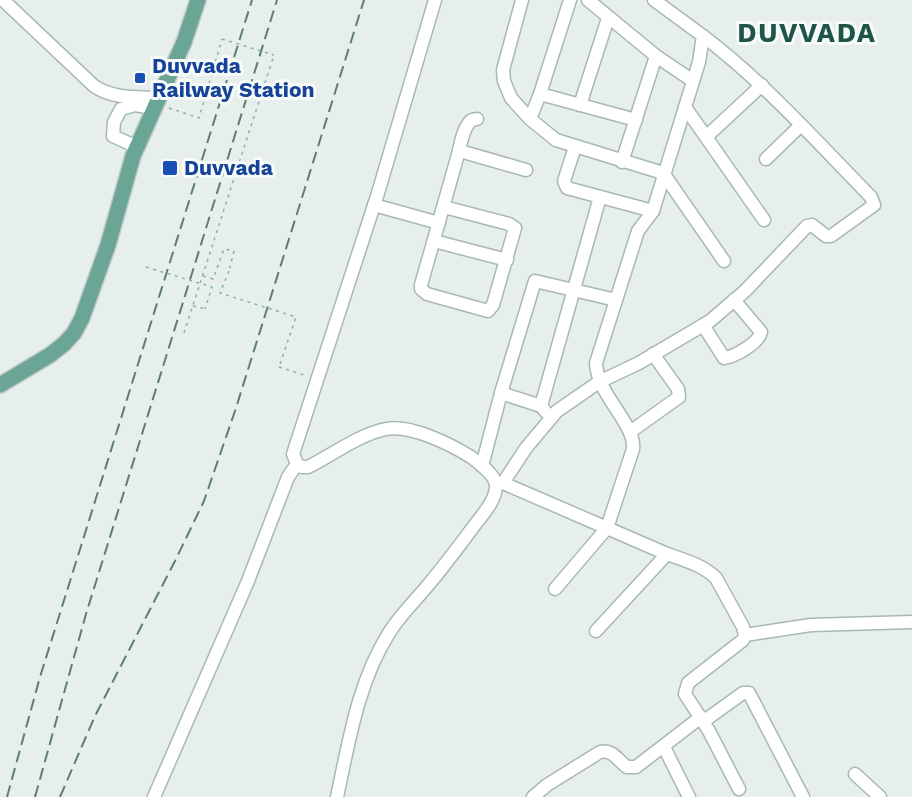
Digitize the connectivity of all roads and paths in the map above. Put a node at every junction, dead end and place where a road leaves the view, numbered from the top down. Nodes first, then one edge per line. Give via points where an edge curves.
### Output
1 (3, 0) edge
2 (198, 0) edge
3 (435, 0) edge
4 (522, 0) edge
5 (570, 0) edge
6 (588, 0) edge
7 (654, 0) edge
8 (608, 18) junction
9 (703, 36) junction
10 (656, 56) junction
11 (693, 81) junction
12 (762, 85) junction
13 (540, 94) junction
14 (157, 104) junction
15 (580, 105) junction
16 (685, 107) junction
17 (477, 119) dead end
18 (530, 119) junction
19 (636, 120) junction
20 (801, 125) junction
21 (706, 137) junction
22 (138, 147) junction
23 (575, 147) junction
24 (460, 150) junction
25 (766, 159) dead end
26 (622, 162) junction
27 (526, 170) dead end
28 (663, 173) junction
29 (600, 197) junction
30 (374, 205) junction
31 (444, 207) junction
32 (653, 210) junction
33 (764, 220) dead end
34 (439, 224) junction
35 (434, 241) junction
36 (507, 260) junction
37 (724, 261) dead end
38 (146, 267) dead end
39 (202, 276) junction
40 (574, 290) junction
41 (616, 300) junction
42 (734, 300) junction
43 (192, 306) junction
44 (703, 325) junction
45 (184, 333) dead end
46 (653, 354) junction
47 (317, 380) junction
48 (599, 382) junction
49 (0, 385) edge
50 (501, 393) junction
51 (541, 406) junction
52 (551, 417) junction
53 (630, 432) junction
54 (297, 464) junction
55 (482, 466) junction
56 (500, 483) junction
57 (607, 528) junction
58 (667, 554) junction
59 (555, 589) dead end
60 (912, 622) edge
61 (596, 631) dead end
62 (745, 635) junction
63 (702, 719) junction
64 (664, 747) junction
65 (855, 774) dead end
66 (739, 789) dead end
67 (154, 797) edge
68 (338, 797) edge
69 (532, 797) edge
70 (689, 797) edge
71 (803, 797) edge
72 (880, 797) edge

1 - 14 street via 104,93
2 - 14 main road
3 - 30 street
4 - 18 street via 503,69 511,98
5 - 13 street
6 - 8 street
7 - 9 street
8 - 10 street
8 - 15 street
9 - 11 street
9 - 12 street
10 - 11 street
10 - 19 street
11 - 16 street
12 - 20 street
12 - 21 street
13 - 15 street
13 - 18 street
14 - 22 main road
14 - 22 street via 121,109 114,122 113,136
14 - 39 path, bridge via 199,118 222,39 274,55
15 - 19 street
16 - 21 street
16 - 28 street
17 - 24 street via 467,125
18 - 23 street via 556,140
19 - 26 street
20 - 25 street
20 - 42 street via 871,197 874,205 831,236 807,226
21 - 33 street
22 - 49 main road via 108,245 74,333 50,355
23 - 26 street
23 - 29 street via 564,185
24 - 27 street
24 - 31 street
26 - 28 street
28 - 32 street
28 - 37 street
29 - 32 street
29 - 40 street
30 - 34 street
30 - 47 street
31 - 34 street
31 - 36 street via 513,226 515,233
32 - 41 street via 638,231
34 - 35 street
35 - 36 street
35 - 36 street via 421,289 483,311 493,305
38 - 43 path, bridge via 212,287 205,309
39 - 43 path
39 - 47 path, bridge via 213,279 224,249 234,251 220,293 296,318 279,367
40 - 41 street
40 - 50 street via 535,281
40 - 51 street
41 - 48 street via 596,363
42 - 44 street
42 - 44 street via 761,332 759,339 724,358
43 - 45 path
44 - 46 street
46 - 48 street
46 - 53 street via 678,389 678,397
47 - 54 street via 294,448
48 - 52 street
48 - 53 street
50 - 51 street
50 - 55 street
51 - 52 street
52 - 56 street
53 - 57 street via 633,449
54 - 55 street via 308,466 385,429 399,428 445,443
54 - 67 street via 288,477
55 - 56 street
56 - 57 street
56 - 68 street via 484,512 380,648 357,706
57 - 58 street
57 - 59 street
58 - 61 street
58 - 62 street via 697,565 716,578
60 - 62 street via 811,625
62 - 63 street via 740,644 688,683 685,694
63 - 64 street
63 - 66 street
63 - 71 street via 748,693
64 - 69 street via 631,768 612,753 600,752
64 - 70 street
65 - 72 street

